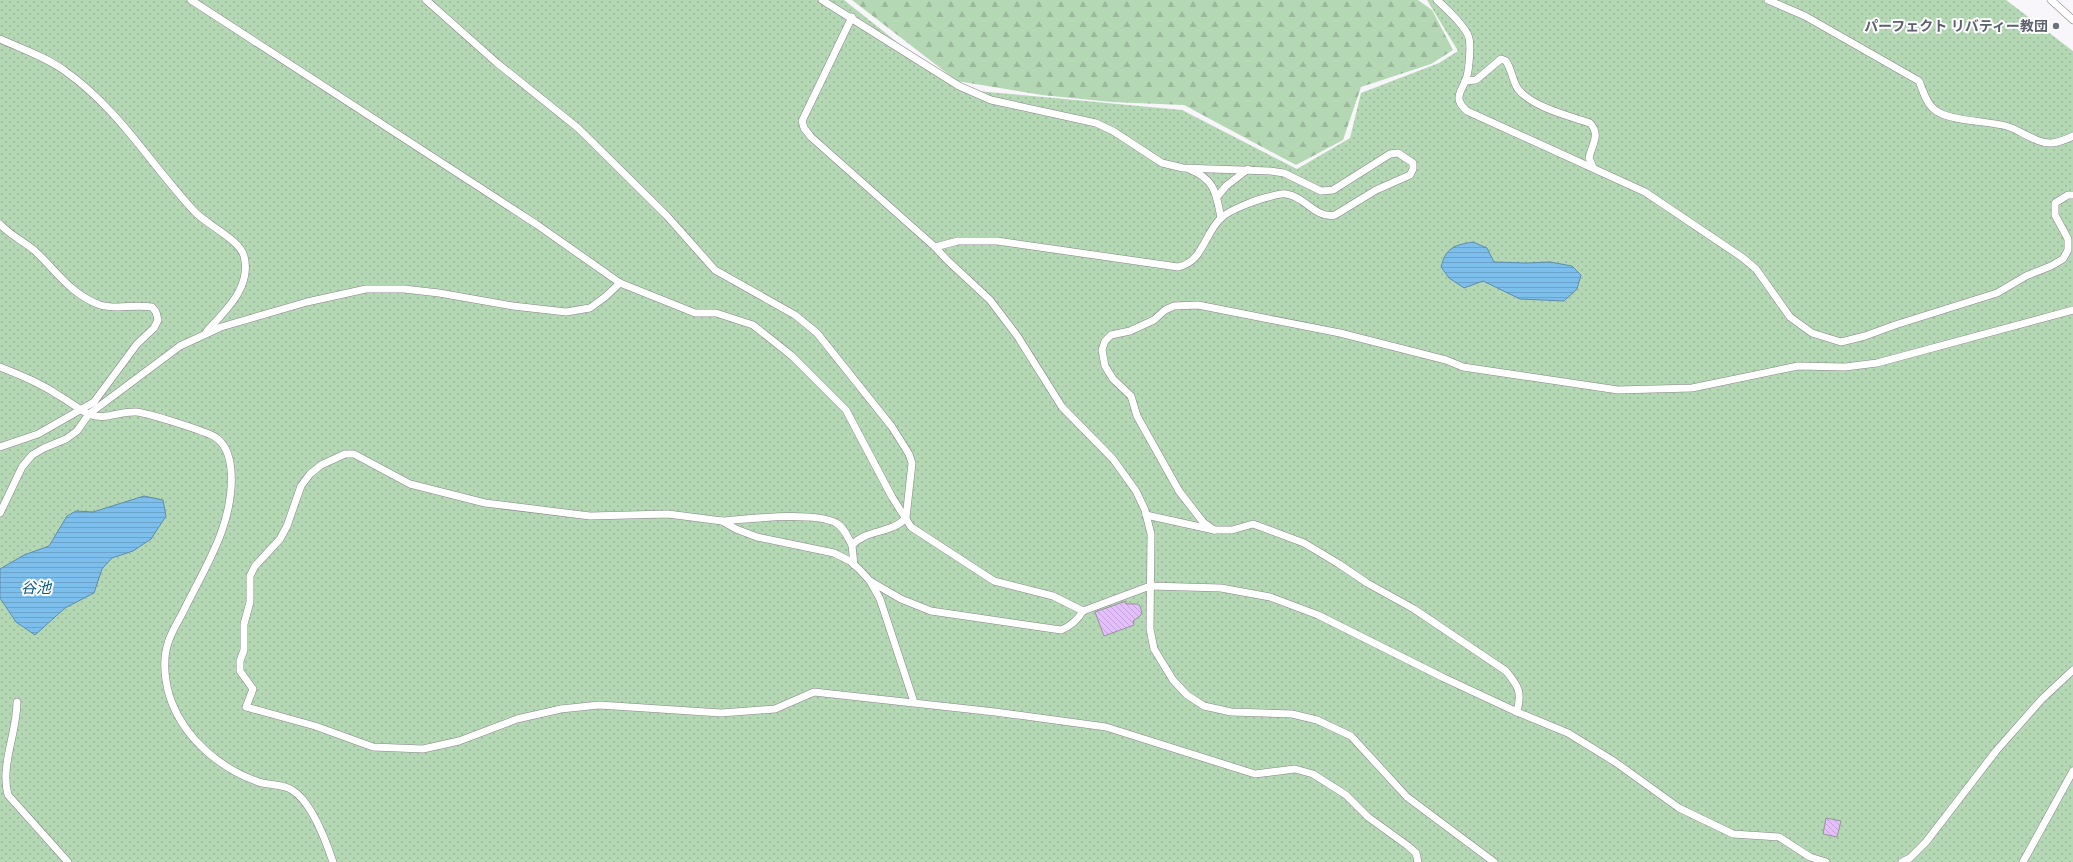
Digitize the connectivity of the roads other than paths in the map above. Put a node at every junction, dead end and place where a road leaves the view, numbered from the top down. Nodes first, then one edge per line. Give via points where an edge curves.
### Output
1 (192, 0) edge
2 (426, 0) edge
3 (822, 0) edge
4 (1437, 0) edge
5 (1768, 0) edge
6 (2050, 0) edge
7 (852, 17) junction
8 (2073, 20) edge
9 (0, 39) edge
10 (1465, 81) junction
11 (2073, 136) edge
12 (1593, 167) junction
13 (1185, 168) junction
14 (1248, 169) junction
15 (2073, 195) edge
16 (1217, 197) junction
17 (1221, 218) junction
18 (0, 224) edge
19 (935, 247) junction
20 (620, 283) junction
21 (2073, 310) edge
22 (206, 333) junction
23 (0, 367) edge
24 (81, 409) junction
25 (89, 414) junction
26 (0, 447) edge
27 (0, 513) edge
28 (1146, 515) junction
29 (906, 518) junction
30 (722, 521) junction
31 (1214, 530) junction
32 (852, 545) junction
33 (854, 565) junction
34 (870, 581) junction
35 (1150, 586) junction
36 (1083, 611) junction
37 (2073, 670) edge
38 (17, 702) dead end
39 (914, 702) junction
40 (1517, 712) junction
41 (2073, 771) edge
42 (1809, 860) edge
43 (68, 862) edge
44 (333, 862) edge
45 (1418, 862) edge
46 (1494, 862) edge
47 (1826, 862) edge
48 (1902, 862) edge
49 (2023, 862) edge

1 - 20 lane via 536,224
2 - 29 lane via 497,63 578,128 667,216 715,270 795,315 817,333 892,427 909,454 912,463
3 - 7 lane
4 - 10 lane via 1449,10 1469,38
5 - 11 lane via 1805,16 1919,81 1925,97 1935,111 1961,120 1979,120 2007,126 2032,138 2052,143
6 - 8 lane
7 - 13 lane via 959,86 991,100 1096,123 1162,163
7 - 19 lane via 802,120 804,128
9 - 22 lane via 32,52 65,71 92,93 128,130 196,213 236,244 244,254 246,272 242,286 231,305
10 - 12 lane via 1458,95 1461,106 1467,111
10 - 12 lane via 1476,80 1501,59 1506,61 1511,69 1513,81 1529,99 1590,123 1596,134 1589,158
12 - 15 lane via 1645,192 1743,258 1756,269 1790,317 1812,333 1841,342 1997,293 2063,259 2068,250 2068,239 2055,215 2055,203 2068,195
13 - 14 lane
13 - 16 lane via 1209,182
14 - 16 lane via 1226,186
14 - 17 lane via 1284,173 1321,191 1333,190 1345,184 1390,154 1398,153 1407,157 1413,169 1404,179 1376,190 1328,216 1286,194 1267,197
16 - 17 lane
17 - 19 lane via 1196,257 1187,266 1178,268 996,241 958,241
18 - 24 lane via 33,250 66,285 99,304 111,307 145,306 152,307 156,312 158,320 154,328 136,344 94,402
19 - 28 lane via 990,300 1018,337 1062,407 1113,459 1136,491
20 - 22 lane via 590,308 566,312 439,293 404,289 366,289 255,316
20 - 29 lane via 695,313 716,314 753,325 792,356 846,410 892,497
21 - 31 lane via 1877,363 1845,367 1798,366 1692,388 1618,390 1463,367 1446,360 1340,333 1198,305 1174,306 1154,320 1130,331 1111,335 1105,341 1102,350 1105,366 1113,379 1131,396 1137,416 1179,491 1203,522
22 - 25 lane via 180,346
23 - 24 lane via 32,380
24 - 25 lane
24 - 26 lane via 38,434
25 - 27 lane via 77,431 66,439 32,455 22,467
25 - 44 lane via 102,417 135,412 162,418 214,437 226,450 231,465 232,483 228,514 221,538 168,643 165,663 169,692 172,703 198,744 218,761 235,773 258,782 292,790 302,800 316,821
28 - 31 lane
28 - 35 lane via 1151,534
29 - 32 lane via 894,527 858,538
29 - 36 lane via 911,527 994,581 1053,596
30 - 32 lane via 825,518 838,524
30 - 33 lane via 757,537 834,553
30 - 39 lane via 668,514 590,516 486,503 410,484 370,461 354,454 345,454 320,465 310,474 301,486 280,539 255,566 250,576 250,602 244,624 244,650 240,661 240,671 252,689 246,707 315,726 373,747 423,749 460,741 517,719 561,709 599,705 720,713 775,709 814,692
31 - 40 lane via 1232,530 1253,524 1304,543 1414,609 1506,671 1516,683 1521,697
32 - 33 lane
33 - 34 lane
34 - 36 lane via 915,606 955,616 1061,630 1070,626
34 - 39 lane via 880,598
35 - 36 lane
35 - 40 lane via 1221,588 1270,597 1318,615
35 - 46 lane via 1150,629 1154,649 1173,680 1186,695 1204,706 1232,712 1292,714 1317,720 1344,732 1365,750 1407,797
37 - 48 lane via 1996,751 1926,842 1910,858
38 - 43 lane via 17,716 4,784 8,795
39 - 45 lane via 1106,728 1255,774 1295,769 1313,774 1346,795 1368,817 1408,846 1416,853
40 - 42 lane via 1568,733 1615,762 1679,808 1733,834 1779,838
41 - 49 lane
42 - 47 lane

